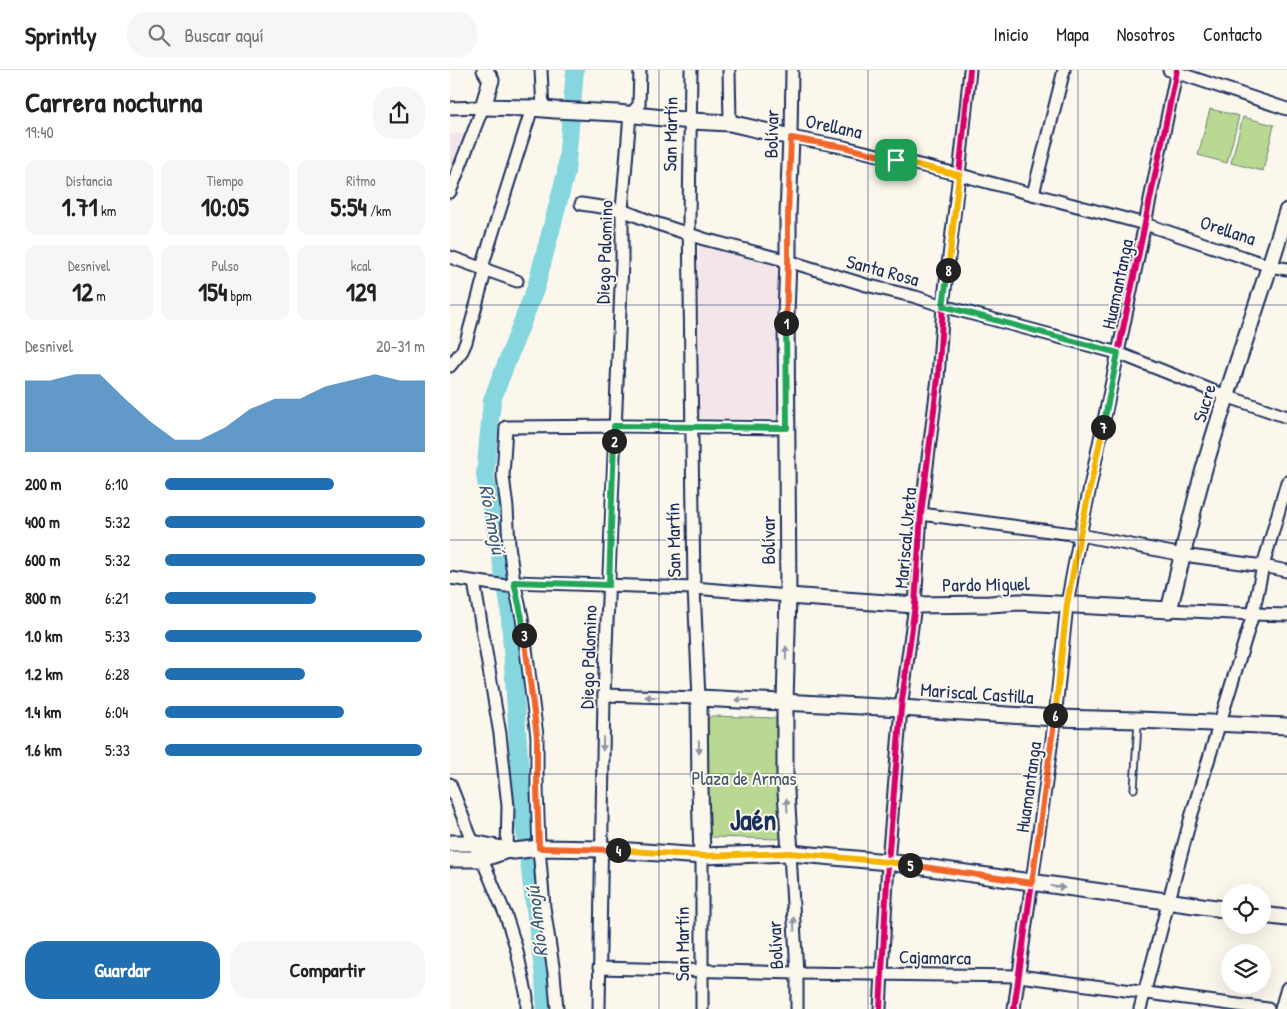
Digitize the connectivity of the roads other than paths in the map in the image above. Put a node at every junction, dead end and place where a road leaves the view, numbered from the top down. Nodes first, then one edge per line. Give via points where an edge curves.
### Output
1 (485, 70) edge
2 (541, 70) edge
3 (640, 70) edge
4 (692, 70) edge
5 (729, 70) edge
6 (792, 70) edge
7 (970, 70) edge
8 (1064, 70) edge
9 (1174, 71) edge
10 (483, 107) junction
11 (450, 108) edge
12 (544, 109) junction
13 (1287, 110) edge
14 (630, 115) junction
15 (691, 121) junction
16 (730, 123) junction
17 (791, 138) junction
18 (959, 175) junction
19 (450, 192) edge
20 (1033, 194) junction
21 (581, 204) dead end
22 (622, 210) junction
23 (1287, 211) edge
24 (1145, 224) junction
25 (689, 234) junction
26 (450, 257) edge
27 (788, 261) junction
28 (1270, 266) junction
29 (486, 269) junction
30 (1287, 269) edge
31 (517, 281) dead end
32 (943, 306) junction
33 (1118, 353) junction
34 (450, 366) edge
35 (1226, 396) junction
36 (1287, 417) edge
37 (614, 426) junction
38 (692, 426) junction
39 (787, 428) junction
40 (1286, 489) edge
41 (920, 514) junction
42 (1080, 535) junction
43 (1183, 555) junction
44 (1263, 566) junction
45 (1287, 571) edge
46 (450, 578) edge
47 (476, 582) junction
48 (510, 584) junction
49 (609, 585) junction
50 (694, 588) junction
51 (788, 596) junction
52 (915, 604) junction
53 (1067, 604) junction
54 (1170, 610) junction
55 (1253, 614) junction
56 (1287, 615) edge
57 (604, 695) junction
58 (699, 698) junction
59 (785, 702) junction
60 (902, 708) junction
61 (1054, 718) junction
62 (1138, 720) junction
63 (1220, 723) junction
64 (1287, 726) edge
65 (450, 784) edge
66 (1134, 789) dead end
67 (450, 843) edge
68 (473, 843) junction
69 (536, 848) junction
70 (602, 849) junction
71 (510, 850) junction
72 (790, 853) junction
73 (702, 856) junction
74 (450, 859) edge
75 (482, 859) junction
76 (888, 862) junction
77 (1032, 883) junction
78 (1169, 902) junction
79 (1221, 909) edge
80 (1271, 916) edge
81 (1287, 918) edge
82 (600, 968) junction
83 (702, 971) junction
84 (797, 973) junction
85 (882, 974) junction
86 (1019, 976) junction
87 (1287, 988) edge
88 (1145, 993) junction
89 (527, 1009) edge
90 (557, 1009) edge
91 (600, 1009) edge
92 (702, 1009) edge
93 (797, 1009) edge
94 (880, 1009) edge
95 (1014, 1009) edge
96 (1140, 1009) edge
97 (1268, 1009) edge
98 (1281, 1009) edge

1 - 10 street via 491,80
2 - 12 street
3 - 14 street, Diego Palomino via 639,105
4 - 15 street, San Martín
5 - 16 street
6 - 17 street, Bolívar
7 - 18 street, Mariscal Ureta
8 - 20 street
9 - 13 street
9 - 24 street, Huamantanga
10 - 11 street, Orellana
10 - 12 street, Orellana
10 - 19 street
12 - 14 street, Orellana
12 - 29 street via 483,264
14 - 15 street, Orellana
14 - 22 street, Diego Palomino
15 - 16 street, Orellana
15 - 25 street, San Martín
16 - 17 street, Orellana
17 - 18 street, Orellana via 844,147
17 - 27 street, Bolívar
18 - 20 street, Orellana
18 - 32 street, Mariscal Ureta
20 - 24 street, Orellana
21 - 22 street, Santa Rosa
22 - 25 street, Santa Rosa
22 - 37 street, Diego Palomino
23 - 28 street, Sucre
24 - 28 street, Orellana
24 - 33 street, Huamantanga
25 - 27 street, Santa Rosa
25 - 38 street, San Martín
26 - 29 street
27 - 32 street, Santa Rosa
27 - 39 street, Bolívar
28 - 30 street, Orellana
28 - 35 street, Sucre
29 - 31 street
29 - 34 street via 466,342
32 - 33 street, Santa Rosa
32 - 41 street, Mariscal Ureta via 938,378
33 - 35 street, Santa Rosa
33 - 42 street, Huamantanga
35 - 36 street, Santa Rosa
35 - 43 street, Sucre
37 - 38 street
37 - 48 street via 506,426 503,476
37 - 49 street, Diego Palomino
38 - 39 street
38 - 50 street, San Martín
39 - 51 street, Bolívar
40 - 44 street
41 - 42 street
41 - 52 street, Mariscal Ureta
42 - 43 street
42 - 53 street, Huamantanga
43 - 44 street
43 - 54 street, Sucre
44 - 45 street
44 - 55 street
46 - 47 street, Pardo Miguel
47 - 48 street, Pardo Miguel
47 - 71 street via 500,734
48 - 49 street, Pardo Miguel
48 - 69 street via 522,618 537,736
49 - 50 street, Pardo Miguel
49 - 57 street, Diego Palomino
50 - 51 street, Pardo Miguel
50 - 58 street, San Martín
51 - 52 street, Pardo Miguel
59 -> 51 street, Bolívar
52 - 53 street, Pardo Miguel
52 - 60 street, Mariscal Ureta
53 - 54 street, Pardo Miguel
53 - 61 street, Huamantanga
54 - 55 street, Pardo Miguel
55 - 56 street, Pardo Miguel
55 - 63 street
58 -> 57 street, Mariscal Castilla
57 -> 70 street, Diego Palomino
59 -> 58 street, Mariscal Castilla
58 -> 73 street, San Martín
59 - 60 street, Mariscal Castilla
72 -> 59 street, Bolívar
60 - 61 street, Mariscal Castilla
60 - 76 street, Mariscal Ureta
61 - 62 street, Mariscal Castilla
61 - 77 street, Huamantanga
62 - 63 street, Mariscal Castilla
62 - 66 lane
63 - 64 street, Mariscal Castilla
63 - 78 street
65 - 68 street
67 - 68 street
68 - 71 street
68 - 75 street
69 - 70 street
69 - 71 street
69 - 90 street
70 - 73 street
70 - 82 street, Diego Palomino
71 - 75 street
72 - 73 street
72 - 76 street
84 -> 72 street, Bolívar
73 - 83 street, San Martín
74 - 75 street
75 - 89 street via 516,947
76 - 77 street
76 - 85 street, Mariscal Ureta
77 -> 78 street
77 - 86 street, Huamantanga
78 - 79 street
78 - 88 street
80 - 81 street
82 - 83 street, Cajamarca
82 - 91 street, Diego Palomino
83 - 84 street, Cajamarca
83 - 92 street, San Martín
84 - 85 street, Cajamarca
84 - 93 street, Bolívar
85 - 86 street, Cajamarca
85 - 94 street, Mariscal Ureta
86 - 88 street, Cajamarca
86 - 95 street, Huamantanga
87 - 98 street
88 - 96 street
88 - 97 street, Cajamarca

